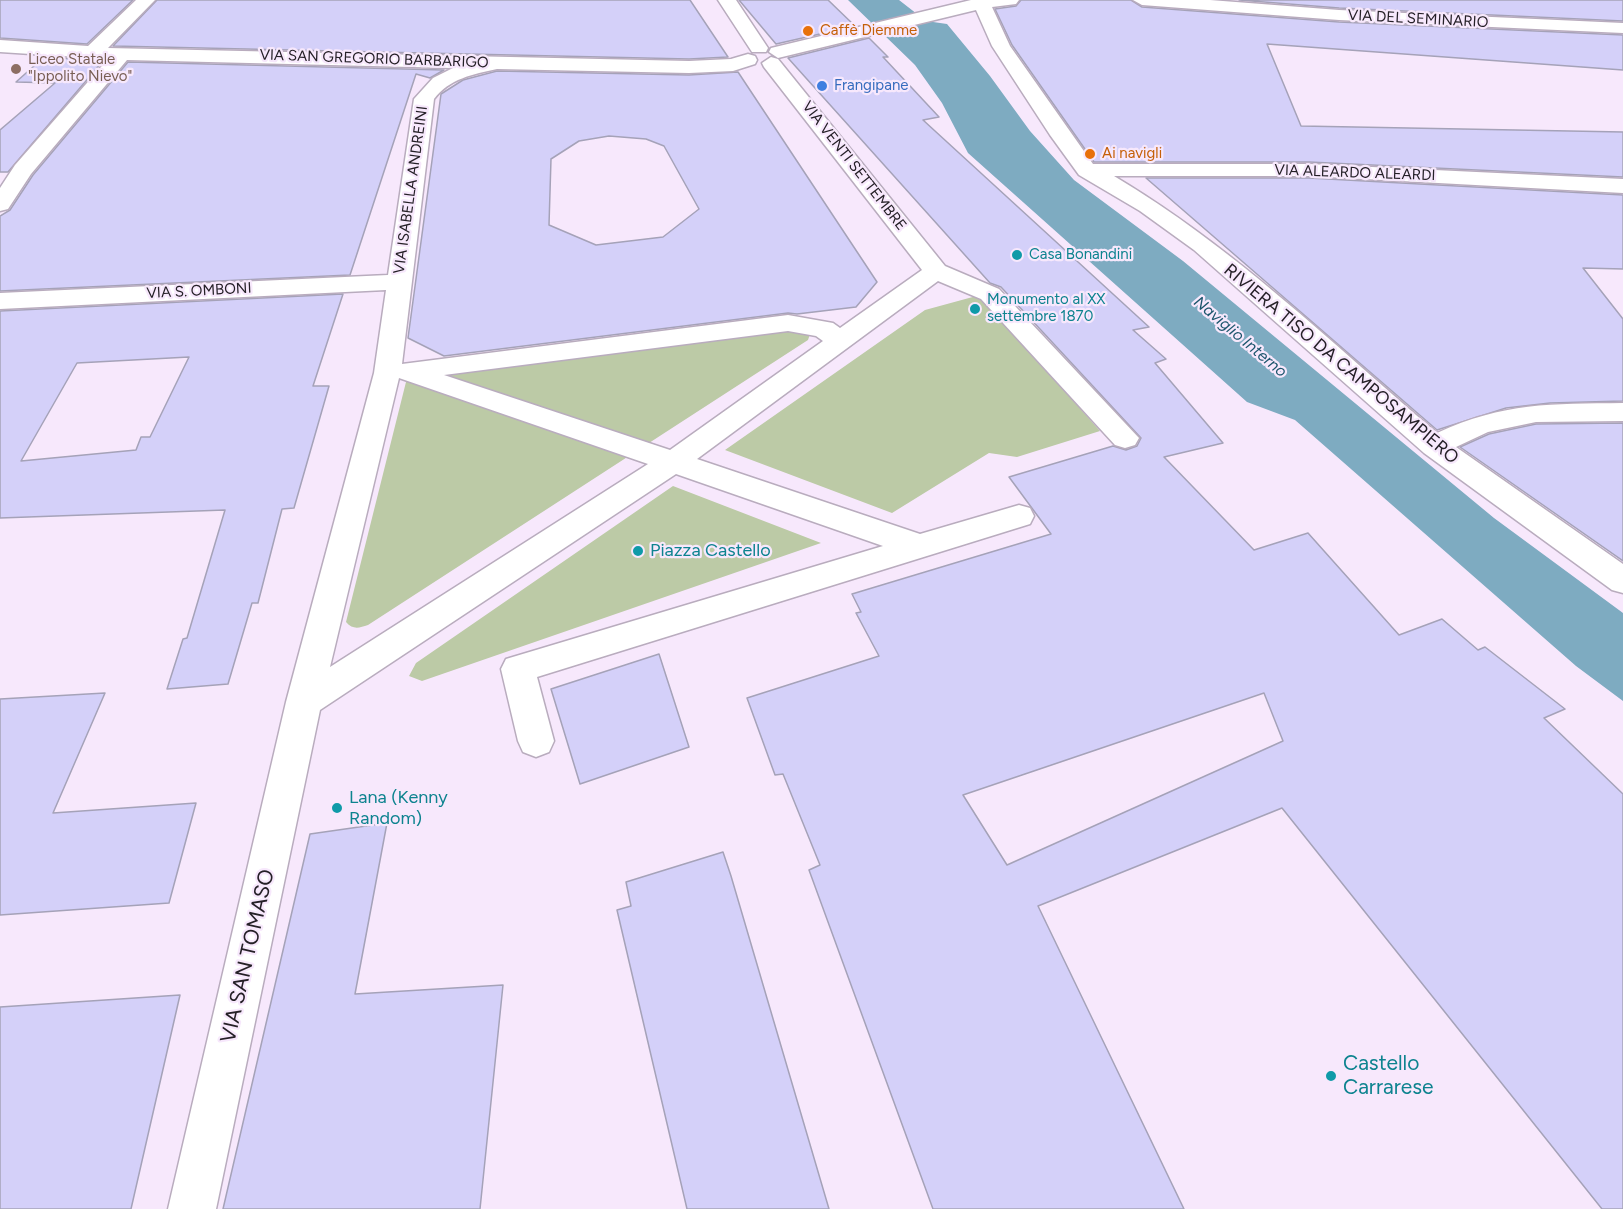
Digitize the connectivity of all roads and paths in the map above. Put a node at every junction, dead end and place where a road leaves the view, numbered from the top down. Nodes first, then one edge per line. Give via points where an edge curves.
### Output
1 (146, 0) edge
2 (728, 0) edge
3 (1010, 0) edge
4 (1142, 0) edge
5 (982, 2) edge
6 (1623, 28) edge
7 (0, 46) edge
8 (93, 52) junction
9 (122, 54) junction
10 (764, 56) junction
11 (505, 62) junction
12 (23, 170) junction
13 (1088, 170) junction
14 (0, 171) edge
15 (1623, 186) edge
16 (0, 204) edge
17 (936, 271) junction
18 (398, 282) junction
19 (0, 301) edge
20 (842, 342) junction
21 (397, 372) junction
22 (1623, 412) edge
23 (1125, 438) dead end
24 (1434, 446) junction
25 (675, 461) junction
26 (1019, 516) dead end
27 (916, 545) junction
28 (1623, 581) edge
29 (304, 702) junction
30 (536, 741) dead end
31 (192, 1209) edge

1 - 8 street
2 - 10 street, VIA VENTI SETTEMBRE
3 - 5 street
4 - 6 street, VIA DEL SEMINARIO via 1339,15
5 - 10 street, VIA SAN GREGORIO BARBARIGO
5 - 13 street via 1001,46
7 - 8 street, VIA SAN GREGORIO BARBARIGO
8 - 9 street, VIA SAN GREGORIO BARBARIGO
9 - 11 street, VIA SAN GREGORIO BARBARIGO
9 - 12 street
10 - 11 street, VIA SAN GREGORIO BARBARIGO via 733,65 705,67
10 - 17 street, VIA VENTI SETTEMBRE
11 - 18 street, VIA ISABELLA ANDREINI via 442,80 424,99
12 - 14 street
12 - 16 street
13 - 15 street, VIA ALEARDO ALEARDI via 1309,170
13 - 24 street, RIVIERA TISO DA CAMPOSAMPIERO via 1202,245
17 - 20 street
17 - 23 street via 990,294
18 - 19 street, VIA S. OMBONI
18 - 21 street, VIA ISABELLA ANDREINI
20 - 21 street via 824,329 788,323
20 - 25 street
21 - 25 street
21 - 29 street
22 - 24 street via 1536,413 1481,424
24 - 28 street, RIVIERA TISO DA CAMPOSAMPIERO
25 - 27 street
25 - 29 street
26 - 27 street
27 - 30 street via 518,669
29 - 31 street, VIA SAN TOMASO

